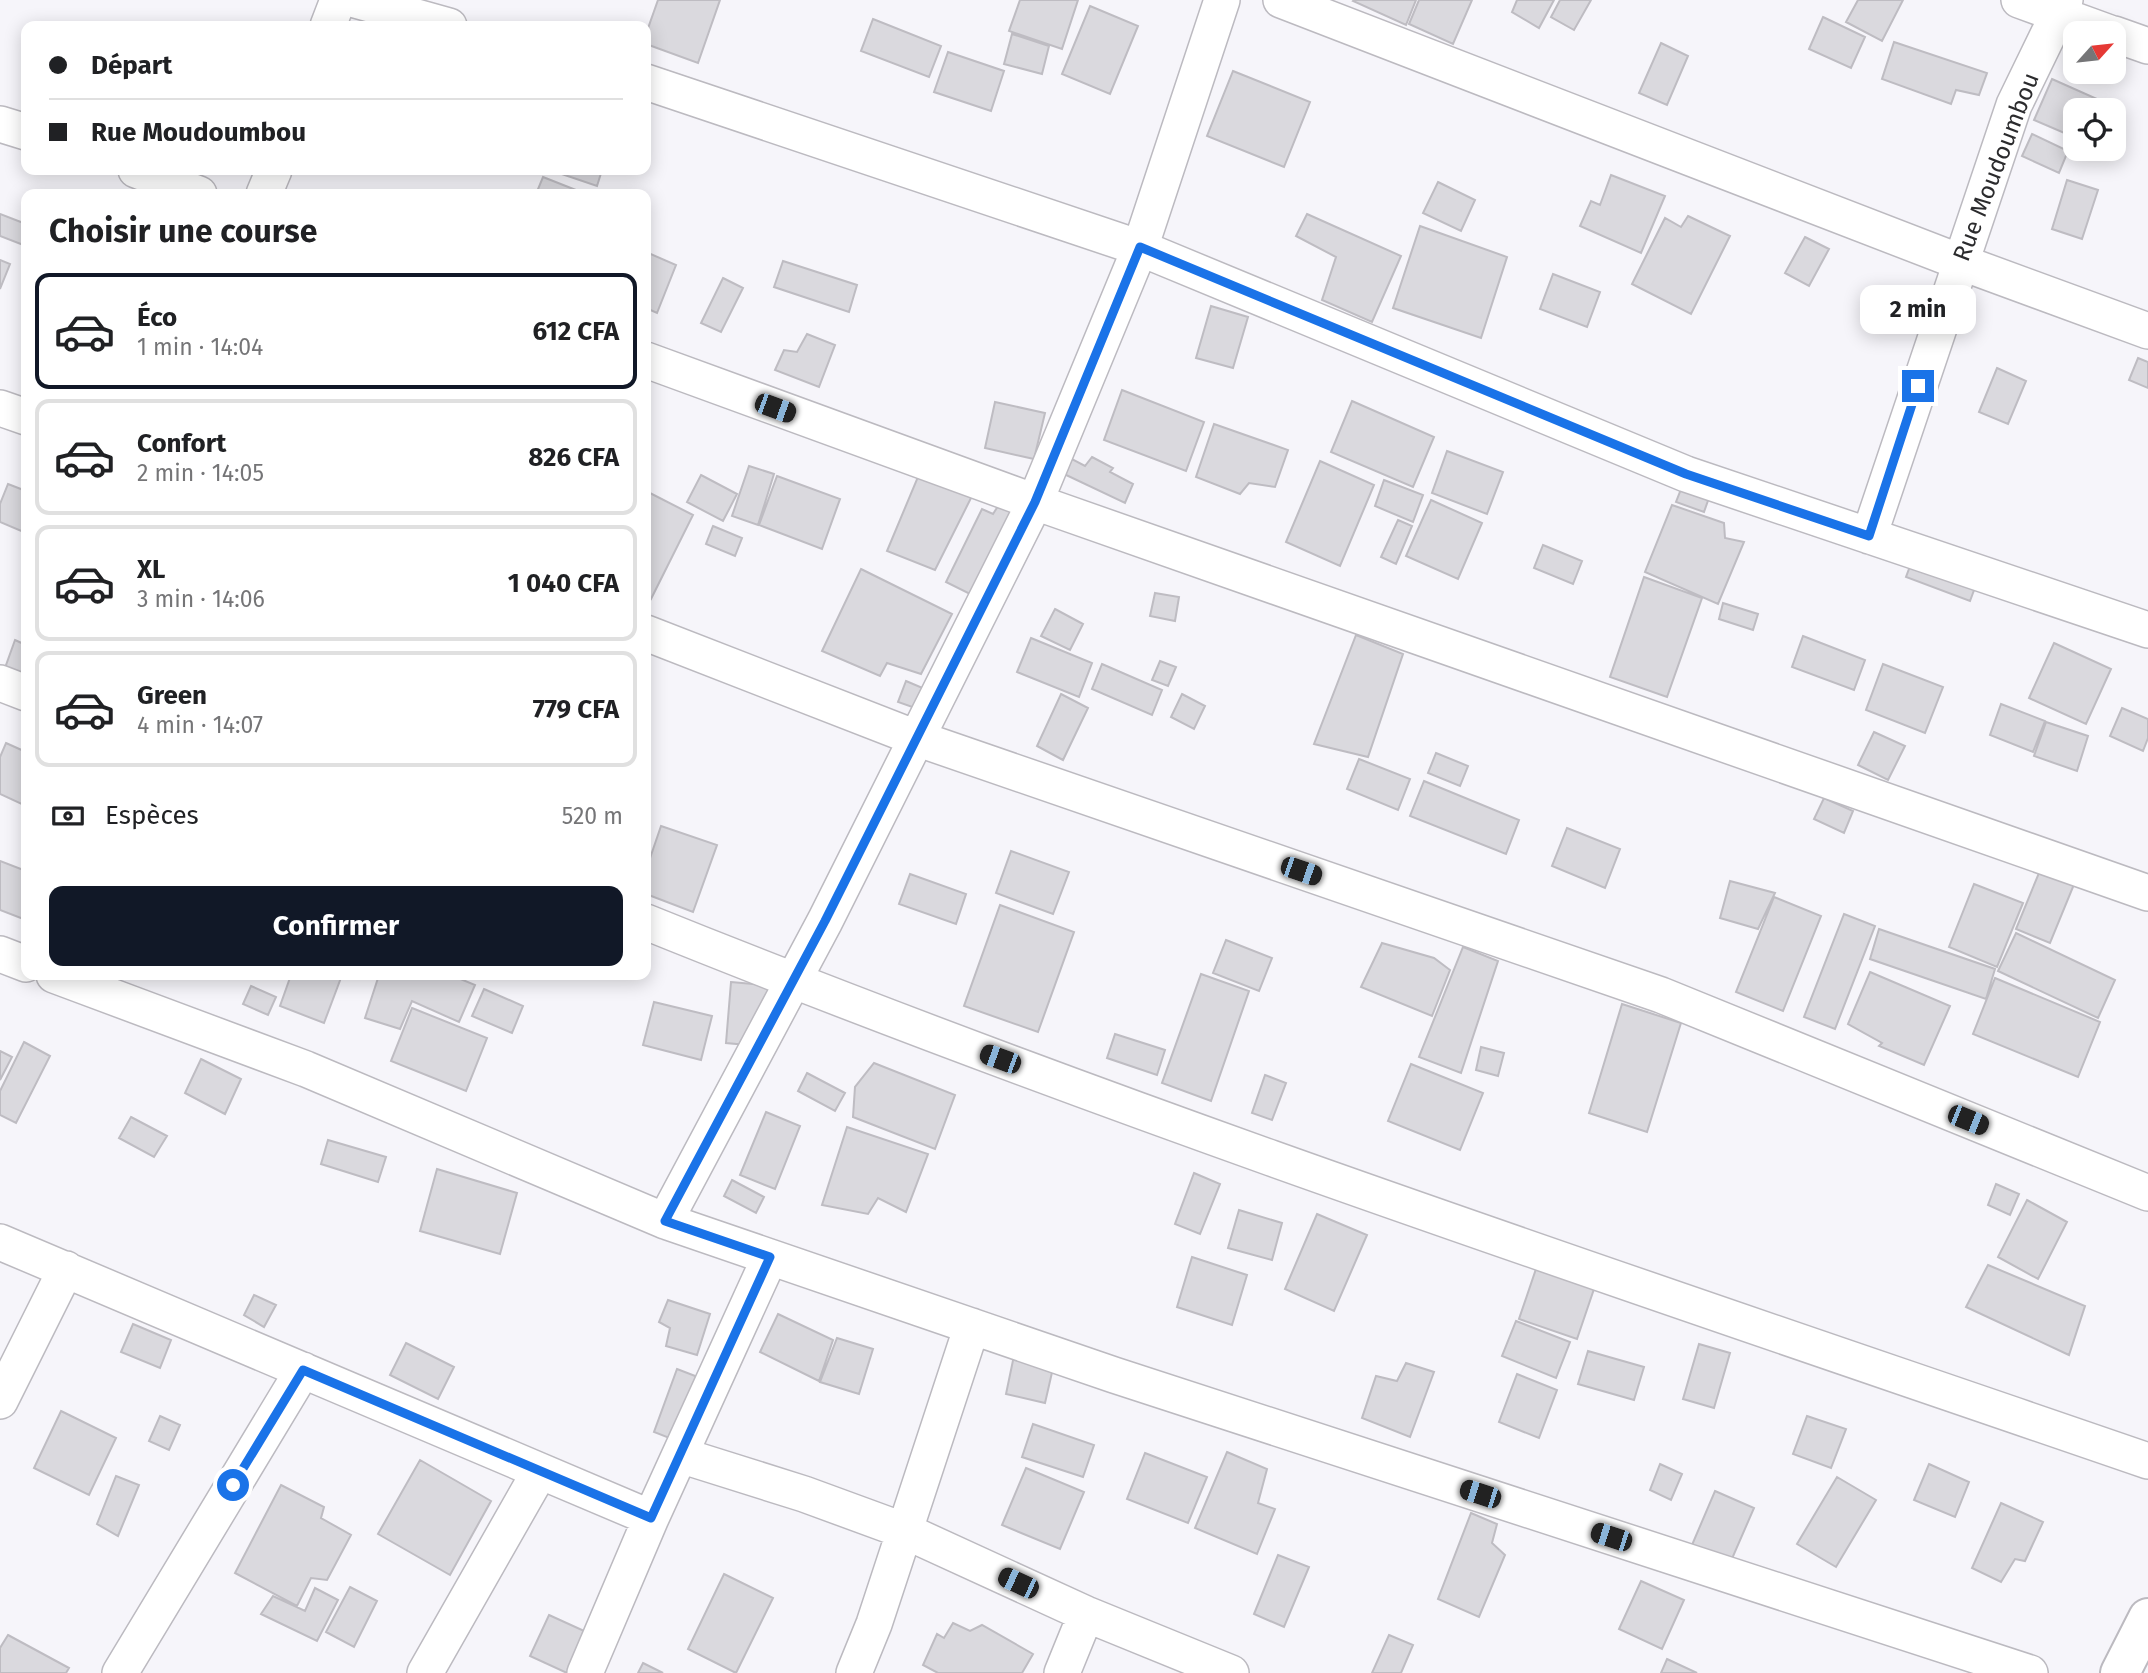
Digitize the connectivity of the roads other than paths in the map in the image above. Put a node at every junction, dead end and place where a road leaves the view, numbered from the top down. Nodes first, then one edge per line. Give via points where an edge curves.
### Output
1 (338, 0) edge
2 (355, 0) edge
3 (1222, 0) edge
4 (2019, 0) edge
5 (1292, 2) edge
6 (2062, 8) edge
7 (330, 21) edge
8 (431, 21) edge
9 (2087, 21) edge
10 (2126, 39) edge
11 (2148, 46) edge
12 (651, 84) edge
13 (0, 124) edge
14 (21, 130) edge
15 (149, 175) edge
16 (186, 189) edge
17 (1140, 247) junction
18 (1960, 262) junction
19 (2148, 331) edge
20 (651, 362) edge
21 (0, 408) edge
22 (21, 415) edge
23 (1035, 502) junction
24 (1869, 536) junction
25 (2148, 630) edge
26 (651, 635) edge
27 (0, 684) edge
28 (21, 691) edge
29 (916, 738) junction
30 (2148, 893) edge
31 (651, 924) edge
32 (0, 954) edge
33 (21, 962) edge
34 (67, 980) edge
35 (793, 981) junction
36 (2148, 1193) edge
37 (665, 1221) junction
38 (0, 1242) edge
39 (770, 1257) junction
40 (66, 1269) junction
41 (972, 1326) junction
42 (303, 1370) junction
43 (0, 1401) edge
44 (680, 1455) junction
45 (2148, 1461) edge
46 (540, 1471) junction
47 (651, 1518) junction
48 (905, 1531) junction
49 (1086, 1614) junction
50 (2148, 1618) edge
51 (120, 1673) edge
52 (425, 1673) edge
53 (584, 1673) edge
54 (854, 1673) edge
55 (1062, 1673) edge
56 (1231, 1673) edge
57 (2030, 1673) edge
58 (2120, 1673) edge

1 - 7 street
2 - 8 street
3 - 17 street
4 - 6 street
5 - 18 street
6 - 9 street
6 - 18 street, Rue Moudoumbou via 2014,105
10 - 11 street
12 - 17 street
13 - 14 street
15 - 16 street
17 - 23 street
17 - 24 street via 1686,474
18 - 19 street
18 - 24 street, Rue Moudoumbou
20 - 23 street
21 - 22 street
23 - 29 street
23 - 30 street
24 - 25 street
26 - 29 street
27 - 28 street
29 - 35 street
29 - 36 street via 1661,995
31 - 35 street
32 - 33 street
34 - 37 street via 306,1069
35 - 37 street
35 - 45 street via 1285,1164
37 - 39 street
38 - 40 street
39 - 41 street
39 - 44 street
40 - 42 street
40 - 43 street
41 - 48 street
41 - 57 street
42 - 46 street
42 - 51 street
44 - 47 street
44 - 48 street
46 - 47 street
46 - 52 street
47 - 53 street
48 - 49 street
48 - 54 street
49 - 55 street
49 - 56 street
50 - 58 street

